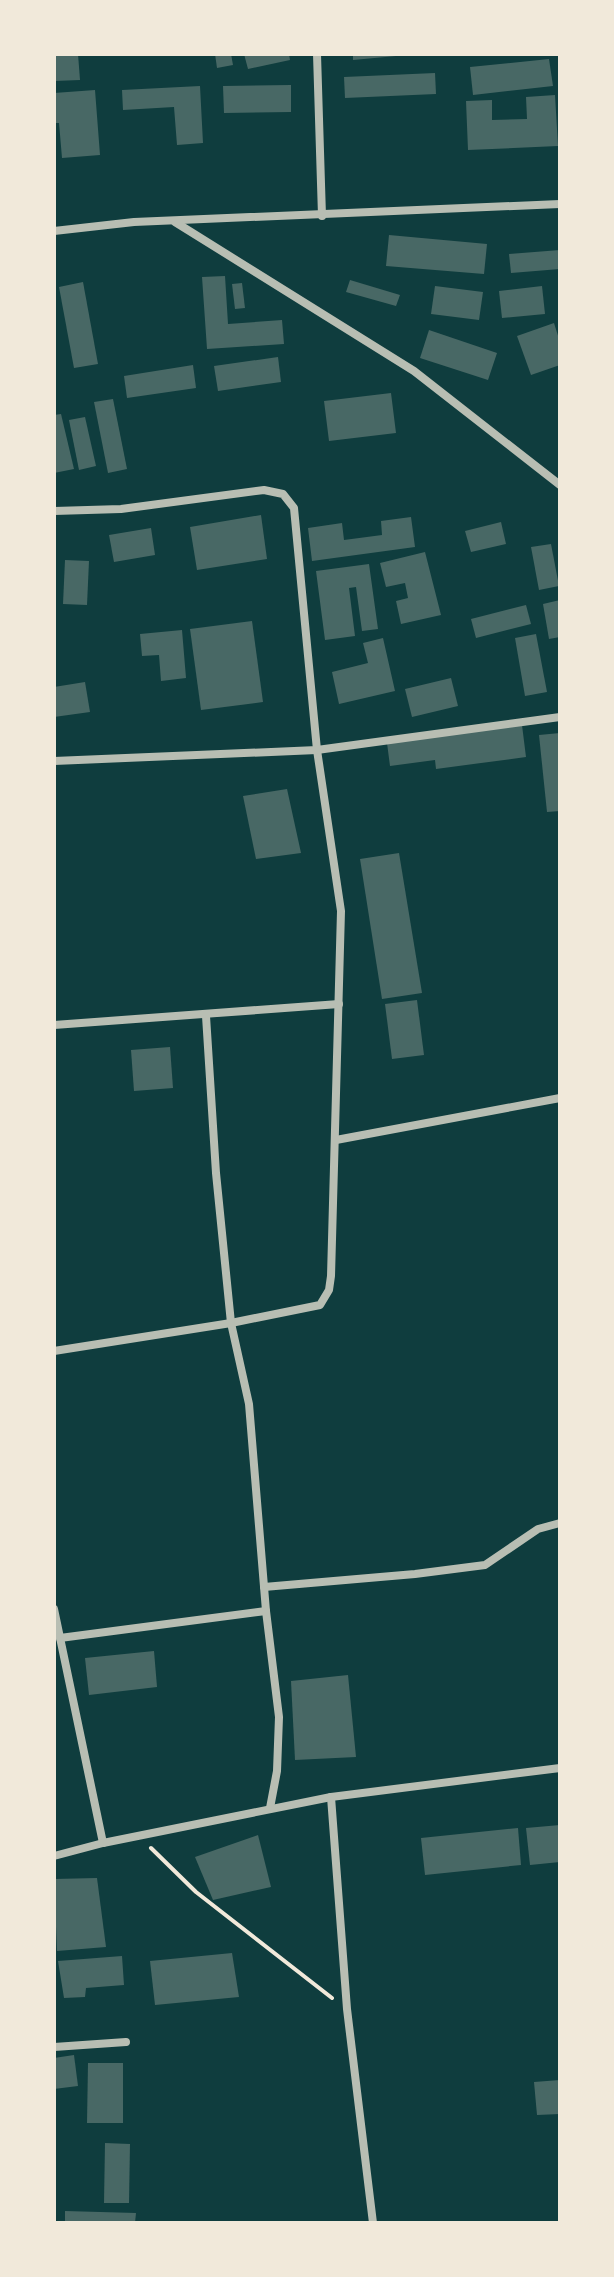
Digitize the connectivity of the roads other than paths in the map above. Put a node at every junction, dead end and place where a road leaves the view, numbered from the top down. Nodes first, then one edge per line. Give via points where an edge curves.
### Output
1 (317, 54) edge
2 (560, 204) edge
3 (322, 216) junction
4 (173, 221) junction
5 (54, 231) edge
6 (560, 485) edge
7 (54, 511) edge
8 (560, 717) edge
9 (317, 750) junction
10 (54, 761) edge
11 (339, 1004) junction
12 (206, 1016) junction
13 (54, 1025) edge
14 (560, 1098) edge
15 (336, 1140) junction
16 (231, 1323) junction
17 (54, 1351) edge
18 (560, 1523) edge
19 (264, 1587) junction
20 (54, 1609) edge
21 (266, 1611) junction
22 (60, 1638) junction
23 (560, 1768) edge
24 (331, 1797) junction
25 (270, 1808) junction
26 (103, 1843) junction
27 (54, 1856) edge
28 (126, 2042) dead end
29 (54, 2047) edge
30 (373, 2223) edge

1 - 3 street
2 - 3 street
3 - 4 street
4 - 5 street
4 - 6 street via 414,371
7 - 9 street via 121,509 264,490 283,494 294,508
8 - 9 street
9 - 10 street
9 - 11 street via 341,911
11 - 12 street
11 - 15 street
12 - 13 street
12 - 16 street
14 - 15 street
15 - 16 street via 329,1290 320,1305
16 - 17 street
16 - 19 street via 249,1404
18 - 19 street via 538,1529 485,1565
19 - 21 street
20 - 22 street
21 - 22 street
21 - 25 street via 279,1717
22 - 26 street
23 - 24 street
24 - 25 street
24 - 30 street via 347,2009
25 - 26 street
26 - 27 street
28 - 29 street

